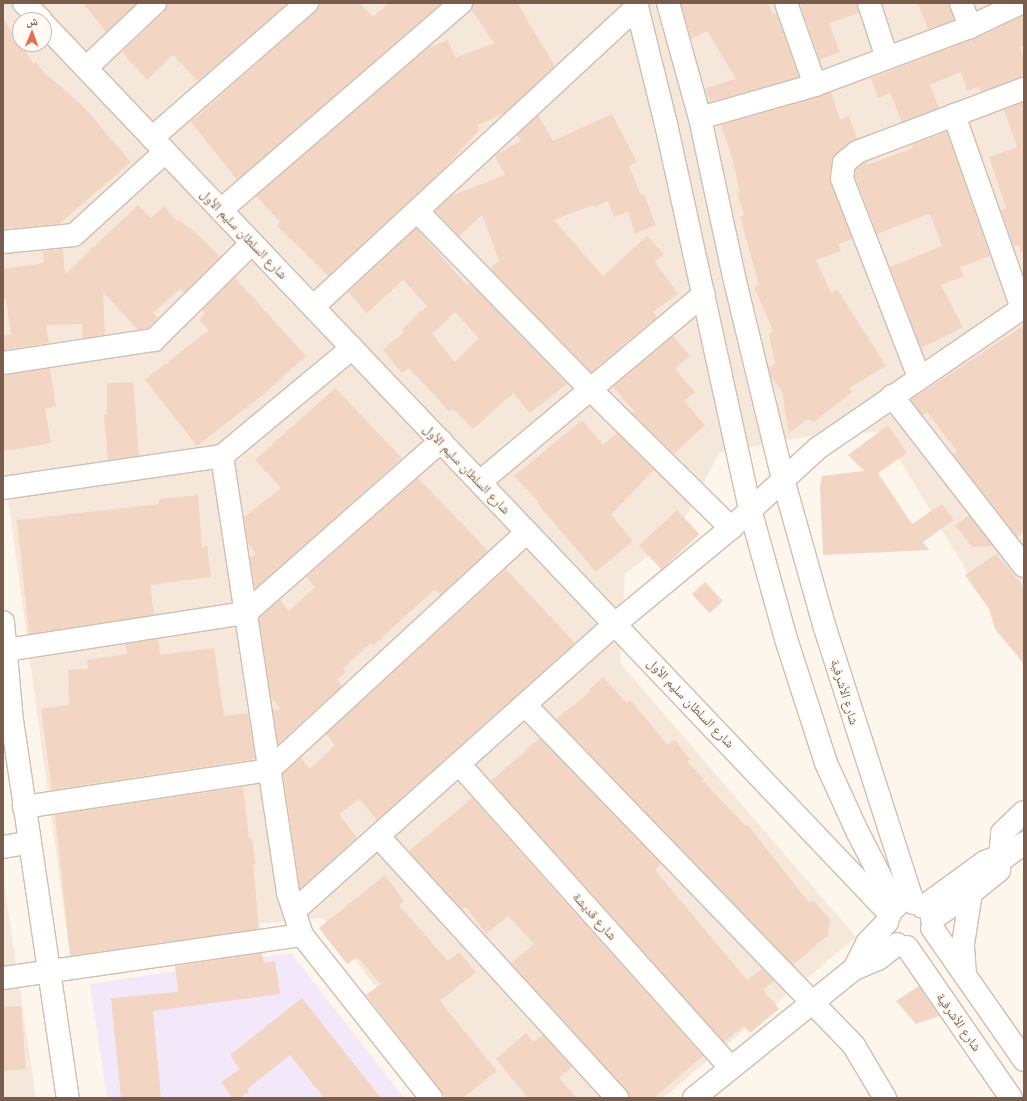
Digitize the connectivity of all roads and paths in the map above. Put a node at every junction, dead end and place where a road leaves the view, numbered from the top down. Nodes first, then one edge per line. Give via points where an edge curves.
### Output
1 (24, 3) edge
2 (155, 3) edge
3 (307, 3) edge
4 (461, 3) edge
5 (668, 3) edge
6 (786, 3) edge
7 (869, 3) edge
8 (961, 3) edge
9 (1021, 3) edge
10 (636, 5) edge
11 (32, 12) edge
12 (970, 27) junction
13 (52, 32) edge
14 (887, 58) junction
15 (86, 68) junction
16 (815, 85) junction
17 (1024, 89) edge
18 (954, 115) junction
19 (700, 118) junction
20 (159, 145) junction
21 (221, 210) junction
22 (417, 211) junction
23 (3, 242) edge
24 (252, 243) junction
25 (704, 294) junction
26 (313, 307) junction
27 (1023, 307) edge
28 (352, 348) junction
29 (3, 363) edge
30 (919, 377) junction
31 (590, 390) junction
32 (892, 396) junction
33 (440, 441) junction
34 (222, 456) junction
35 (782, 479) junction
36 (480, 482) junction
37 (3, 488) edge
38 (750, 509) junction
39 (731, 528) junction
40 (527, 532) junction
41 (1024, 566) edge
42 (246, 613) junction
43 (3, 622) edge
44 (615, 624) junction
45 (6, 650) junction
46 (524, 705) junction
47 (7, 721) edge
48 (459, 764) junction
49 (269, 770) junction
50 (24, 807) junction
51 (1024, 812) edge
52 (378, 836) junction
53 (30, 842) junction
54 (1024, 843) edge
55 (3, 847) edge
56 (1001, 860) junction
57 (971, 893) junction
58 (294, 911) junction
59 (910, 914) junction
60 (302, 935) junction
61 (902, 945) junction
62 (854, 969) junction
63 (49, 971) junction
64 (966, 976) junction
65 (3, 978) edge
66 (811, 1004) junction
67 (1024, 1060) edge
68 (731, 1068) junction
69 (68, 1098) edge
70 (431, 1098) edge
71 (617, 1098) edge
72 (694, 1098) edge
73 (886, 1098) edge
74 (1012, 1098) edge

1 - 11 street
2 - 15 street
3 - 20 street
4 - 21 street
5 - 19 street, شارع الأشرفية
6 - 16 street
7 - 14 street
8 - 12 street
9 - 12 street
10 - 22 street
10 - 25 street, شارع الأشرفية
12 - 14 street
13 - 15 street, شارع السلطان سليم الأول
14 - 16 street
15 - 20 street, شارع السلطان سليم الأول
16 - 19 street
17 - 18 street
18 - 27 street
18 - 30 street via 857,152 844,163 842,178
19 - 35 street, شارع الأشرفية
20 - 21 street, شارع السلطان سليم الأول
20 - 23 street via 74,235
21 - 24 street, شارع السلطان سليم الأول
22 - 26 street
22 - 31 street
24 - 26 street, شارع السلطان سليم الأول
24 - 29 street via 154,340
25 - 31 street
25 - 38 street, شارع الأشرفية
26 - 28 street, شارع السلطان سليم الأول
27 - 30 street
28 - 33 street, شارع السلطان سليم الأول
28 - 34 street
30 - 32 street
31 - 36 street
31 - 39 street
32 - 35 street via 818,448
32 - 41 street
33 - 36 street, شارع السلطان سليم الأول
33 - 42 street
34 - 37 street
34 - 42 street
35 - 38 street
35 - 59 street, شارع الأشرفية
36 - 40 street, شارع السلطان سليم الأول
38 - 39 street
38 - 59 street, شارع الأشرفية via 786,640 826,763 857,832
39 - 44 street
40 - 44 street, شارع السلطان سليم الأول
40 - 49 street
42 - 45 street
42 - 49 street
43 - 45 street
44 - 46 street
44 - 59 street, شارع السلطان سليم الأول
45 - 47 street
46 - 48 street
46 - 66 street
47 - 50 street
48 - 52 street
48 - 68 street, شارع قديشة
49 - 50 street
49 - 58 street via 288,893
50 - 53 street
51 - 56 street via 1002,833
52 - 58 street
52 - 71 street
53 - 55 street
53 - 63 street
54 - 56 street
56 - 57 street via 999,870
56 - 59 street via 996,858 984,862
57 - 59 street
57 - 64 street via 963,944
58 - 60 street
59 - 61 street, شارع الأشرفية via 892,938
59 - 61 street via 923,943
59 - 62 street via 867,943
59 - 64 street, شارع الأشرفية
60 - 63 street
60 - 70 street
61 - 62 street
61 - 74 street, شارع الأشرفية
62 - 66 street
63 - 65 street
63 - 69 street
64 - 67 street, شارع الأشرفية
66 - 68 street
66 - 73 street via 854,1046
68 - 72 street

